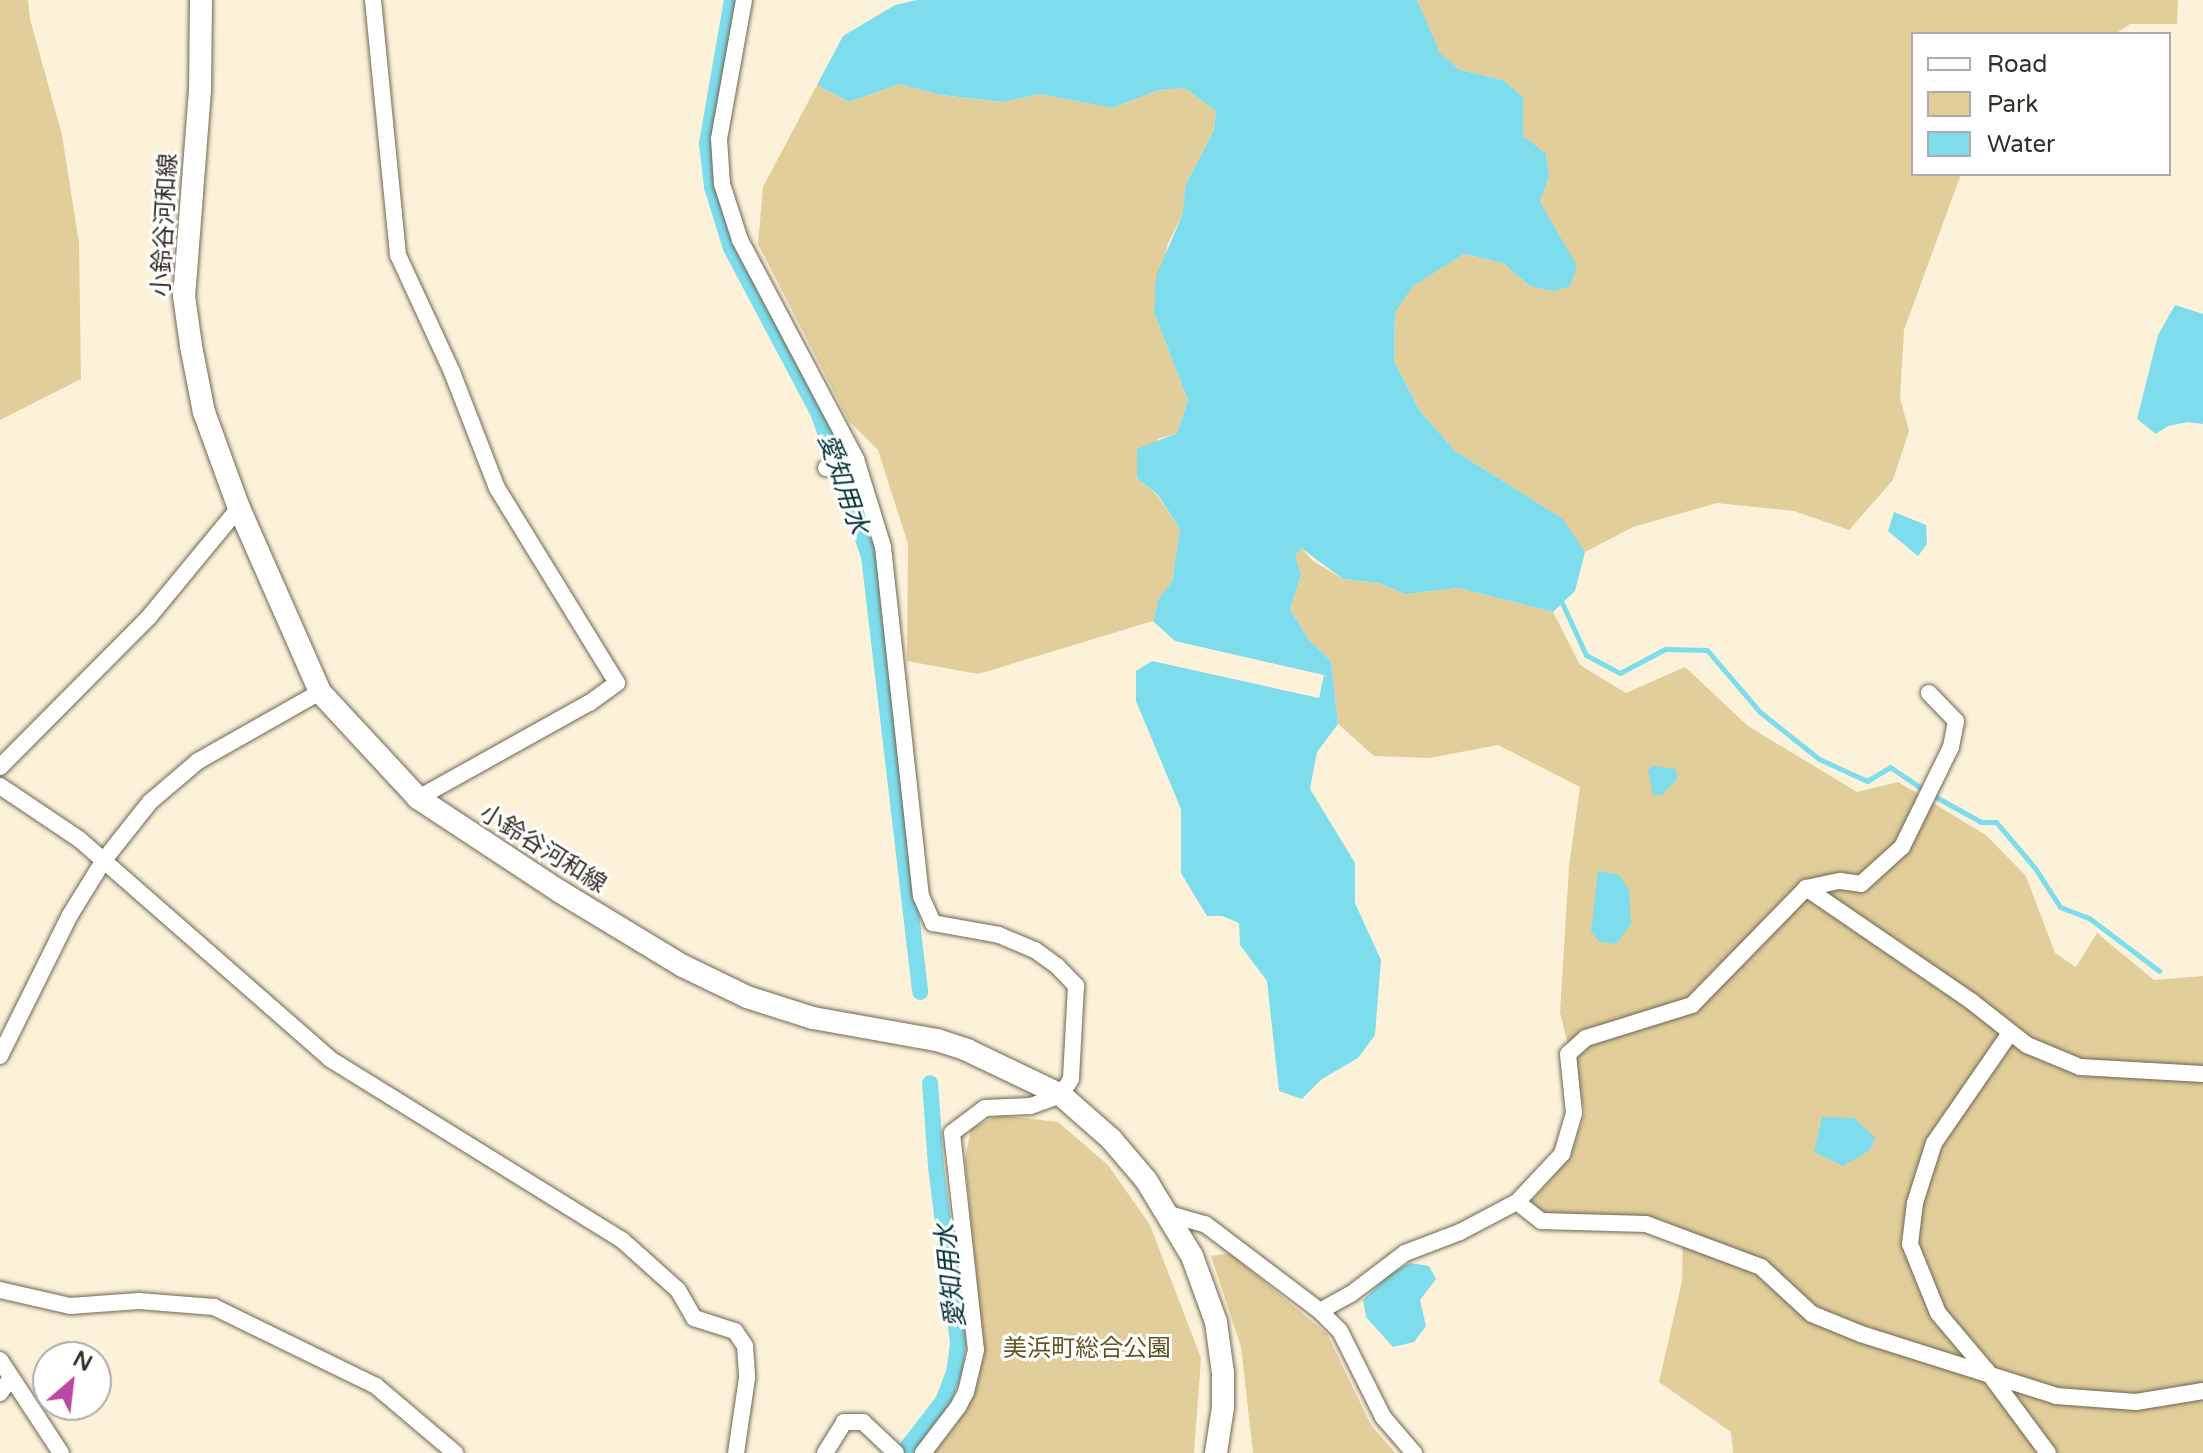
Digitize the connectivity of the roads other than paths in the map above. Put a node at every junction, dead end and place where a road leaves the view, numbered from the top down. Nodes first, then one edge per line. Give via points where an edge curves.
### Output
1 (201, 0) edge
2 (373, 0) edge
3 (744, 0) edge
4 (852, 460) junction
5 (826, 468) dead end
6 (239, 508) junction
7 (320, 692) junction
8 (1929, 693) dead end
9 (0, 767) edge
10 (0, 786) edge
11 (418, 798) junction
12 (104, 860) junction
13 (1806, 888) junction
14 (2010, 1033) junction
15 (0, 1056) edge
16 (2203, 1074) edge
17 (1061, 1095) junction
18 (1517, 1202) junction
19 (1169, 1214) junction
20 (0, 1290) edge
21 (1320, 1311) junction
22 (0, 1360) edge
23 (1987, 1371) junction
24 (11, 1378) junction
25 (2203, 1391) edge
26 (0, 1393) edge
27 (893, 1450) edge
28 (61, 1453) edge
29 (455, 1453) edge
30 (736, 1453) edge
31 (825, 1453) edge
32 (923, 1453) edge
33 (1216, 1453) edge
34 (1414, 1453) edge
35 (2048, 1453) edge

1 - 6 main road, 小鈴谷河和線 via 200,90 184,296 204,412
2 - 11 street via 398,255 497,488 617,683
3 - 4 street via 719,139 722,184 740,240
4 - 5 street
4 - 17 street via 883,547 921,896 933,923 1011,940 1057,966 1076,986 1071,1079
6 - 7 main road, 小鈴谷河和線
6 - 9 street via 149,617
7 - 11 main road, 小鈴谷河和線
7 - 12 street via 198,761 150,802
8 - 13 street via 1956,721 1951,747 1902,847 1861,884 1840,881
10 - 12 street
11 - 17 main road, 小鈴谷河和線 via 559,891 720,986 813,1018 967,1050
12 - 15 street via 70,915
12 - 30 street via 330,1059 622,1240 678,1290 694,1318 735,1331 745,1346 747,1378
13 - 14 street
13 - 18 street via 1692,1005 1586,1038 1568,1054 1574,1113 1562,1154
14 - 16 street via 2080,1067
14 - 23 street via 1934,1143 1915,1203 1910,1244 1938,1313
17 - 19 main road, 小鈴谷河和線 via 1111,1139
17 - 32 street via 1030,1106 985,1108 952,1133 976,1350 962,1400
18 - 21 street via 1405,1253
18 - 23 street via 1541,1221 1646,1224 1761,1267 1812,1314
19 - 21 street via 1205,1224
19 - 33 main road, 小鈴谷河和線 via 1192,1256 1216,1322 1223,1407
20 - 29 street via 70,1306 139,1301 214,1307 376,1386
21 - 34 street via 1340,1331 1383,1417
22 - 24 street
23 - 25 street via 2056,1396 2136,1402
23 - 35 street
24 - 26 street
24 - 28 street
27 - 31 street via 863,1422 844,1422

